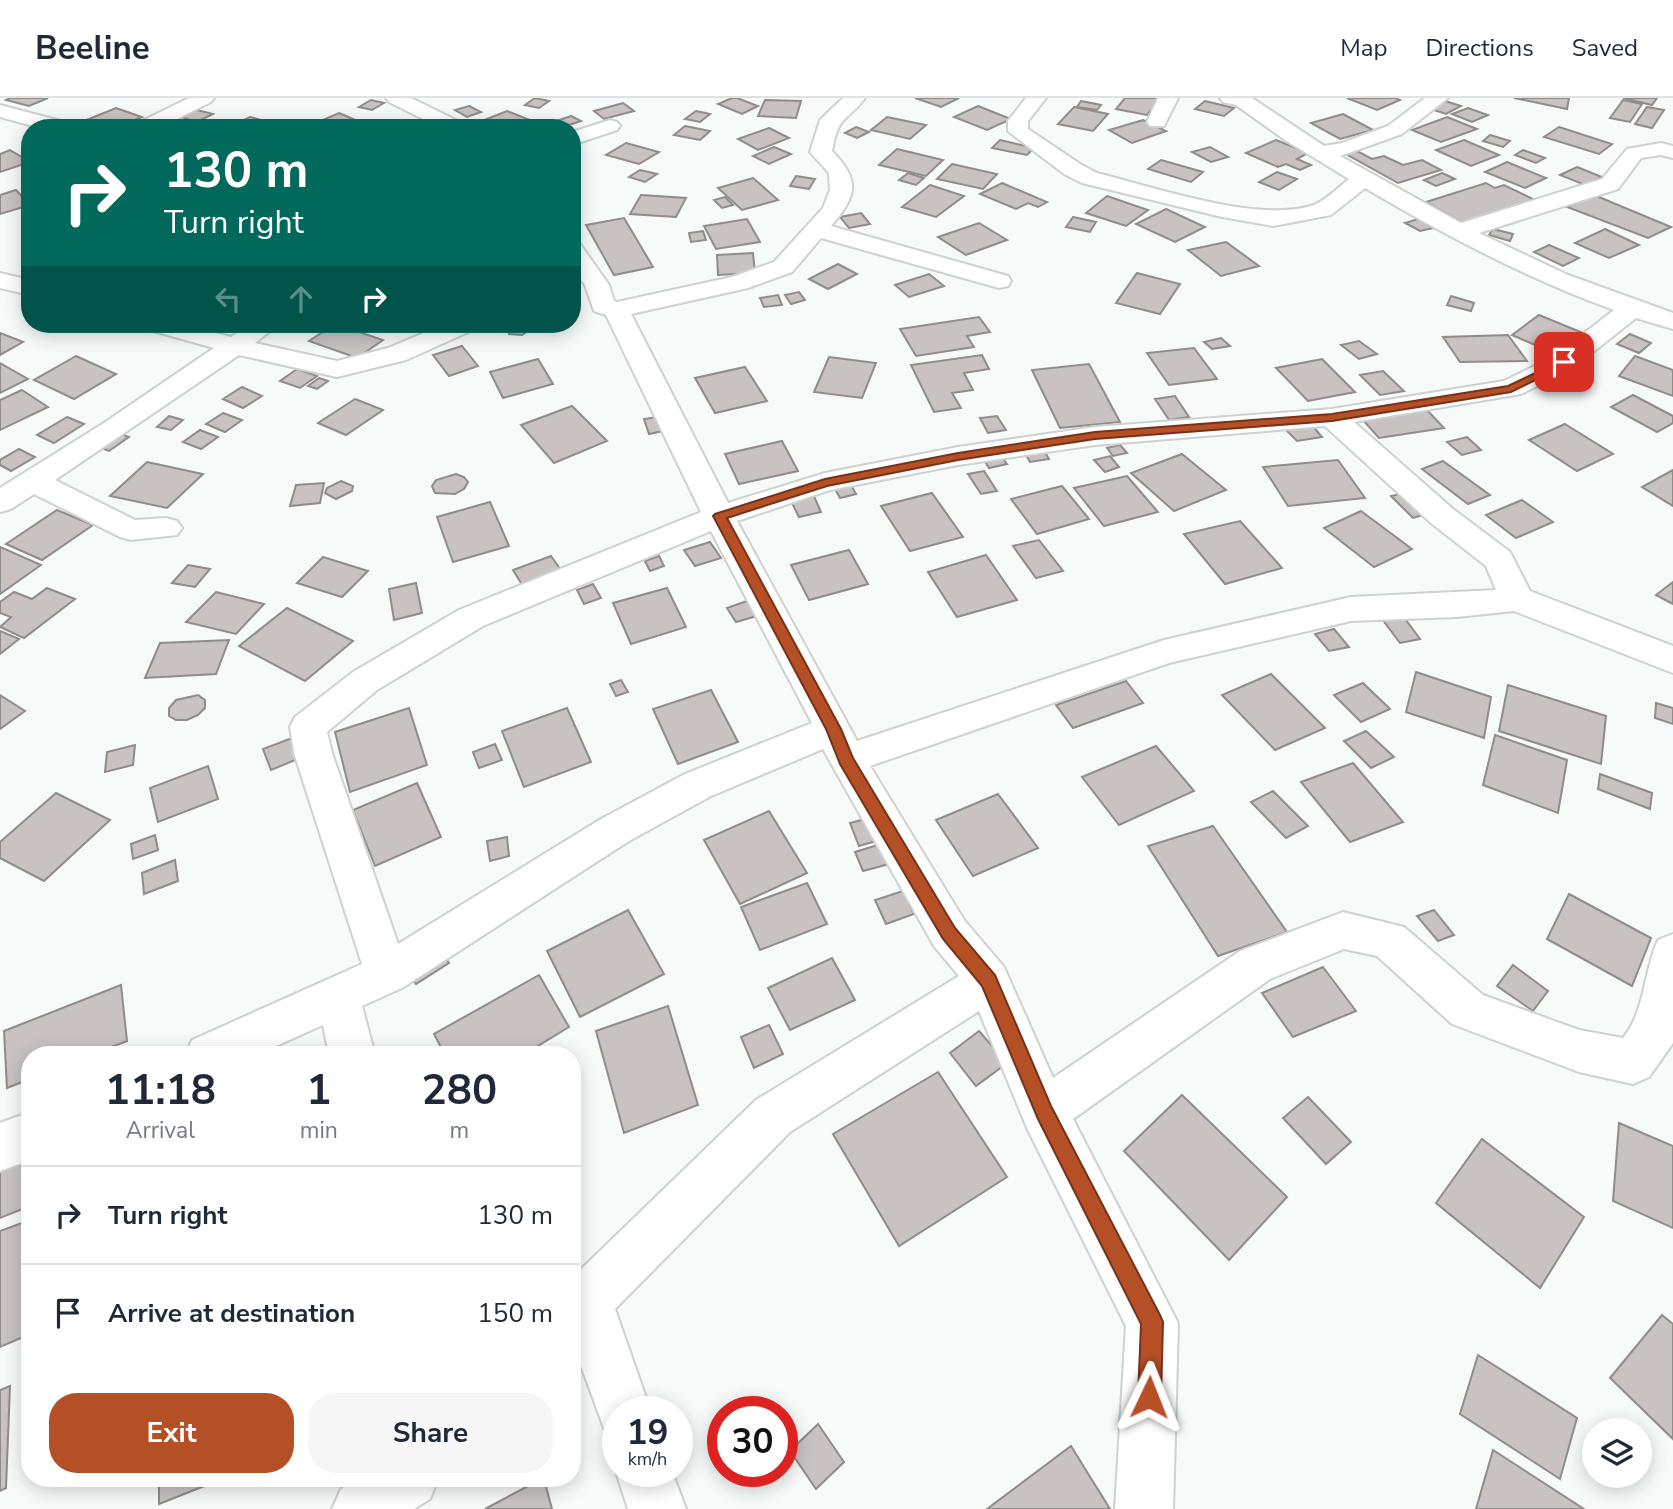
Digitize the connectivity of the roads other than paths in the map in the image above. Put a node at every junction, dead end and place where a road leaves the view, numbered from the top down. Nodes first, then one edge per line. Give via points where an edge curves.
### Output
1 (204, 98) edge
2 (396, 98) edge
3 (855, 98) edge
4 (1037, 98) edge
5 (1168, 98) edge
6 (1438, 98) edge
7 (1239, 99) edge
8 (0, 111) edge
9 (31, 119) edge
10 (161, 119) edge
11 (439, 119) edge
12 (1157, 122) dead end
13 (610, 126) dead end
14 (581, 136) edge
15 (1673, 152) edge
16 (1320, 153) junction
17 (1364, 178) junction
18 (815, 229) junction
19 (1457, 232) junction
20 (581, 262) edge
21 (0, 280) edge
22 (999, 281) dead end
23 (597, 285) junction
24 (21, 286) edge
25 (581, 289) edge
26 (1631, 309) junction
27 (616, 310) junction
28 (1673, 321) edge
29 (190, 333) edge
30 (253, 333) edge
31 (445, 333) edge
32 (236, 345) junction
33 (1332, 418) junction
34 (34, 482) junction
35 (0, 502) edge
36 (719, 516) junction
37 (166, 528) dead end
38 (1517, 599) junction
39 (1673, 660) edge
40 (840, 744) junction
41 (1673, 953) edge
42 (387, 974) junction
43 (989, 981) junction
44 (338, 996) junction
45 (228, 1046) edge
46 (350, 1046) edge
47 (1044, 1112) junction
48 (21, 1139) edge
49 (0, 1147) edge
50 (581, 1306) edge
51 (581, 1313) edge
52 (617, 1396) edge
53 (397, 1487) edge
54 (650, 1487) edge
55 (361, 1509) edge
56 (657, 1509) edge
57 (1144, 1509) edge

1 - 10 street
2 - 11 street
3 - 18 street via 829,118 821,152 840,172 841,190 833,210
4 - 17 street via 1018,121 1018,131 1090,178 1273,219 1324,210
5 - 12 street
6 - 16 street via 1395,130
7 - 16 street
8 - 9 street
13 - 14 street
15 - 19 street via 1634,153 1610,184
16 - 17 street
17 - 19 street
18 - 22 street
18 - 27 street via 783,267 739,283
19 - 26 street via 1531,269
20 - 23 street
21 - 24 street
23 - 25 street
23 - 27 street via 603,306
26 - 28 street
26 - 33 street via 1564,362 1511,388
27 - 36 street
29 - 32 street
30 - 32 street
31 - 32 street via 397,354 337,369
32 - 34 street
33 - 36 street via 1095,436 958,456 825,482
33 - 38 street via 1499,560
34 - 35 street
34 - 37 street via 131,530
36 - 40 street
36 - 42 street via 471,618 365,681 308,727
38 - 39 street
38 - 40 street via 1351,609 1164,652
40 - 42 street via 698,785 615,830
40 - 43 street via 949,933
41 - 47 street via 1656,1031 1633,1062 1579,1051 1468,1010 1389,940 1343,930 1255,965
42 - 44 street
43 - 47 street
43 - 50 street via 772,1116
44 - 45 street
44 - 46 street
47 - 57 street via 1152,1322
48 - 49 street
51 - 52 street
53 - 55 street
54 - 56 street

